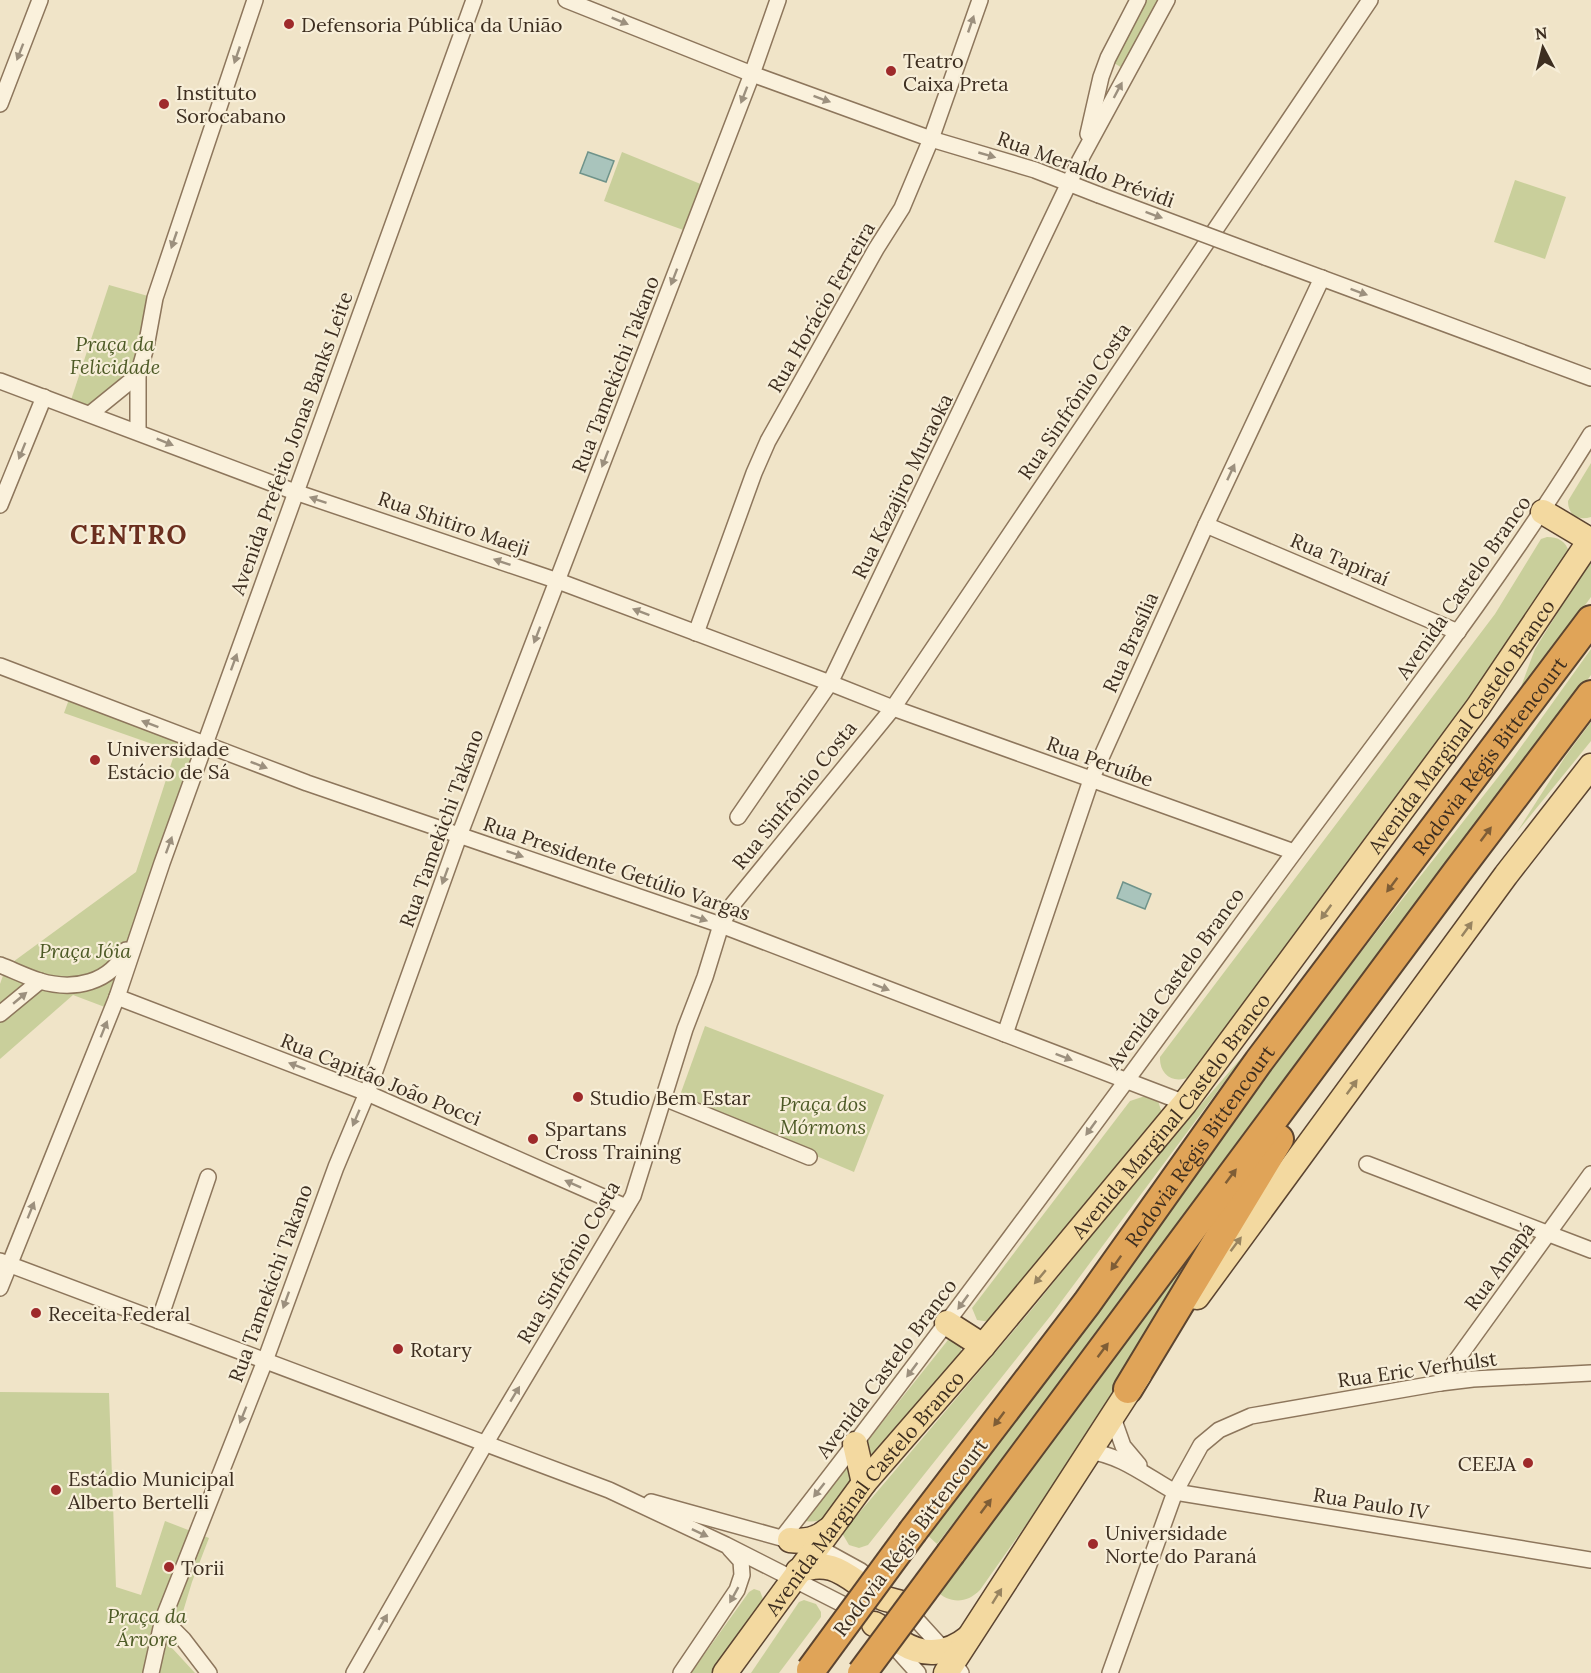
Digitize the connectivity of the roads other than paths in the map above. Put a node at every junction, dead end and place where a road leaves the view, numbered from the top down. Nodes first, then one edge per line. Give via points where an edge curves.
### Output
1 (40, 0) edge
2 (255, 0) edge
3 (474, 0) edge
4 (566, 0) edge
5 (778, 0) edge
6 (980, 0) edge
7 (1138, 0) edge
8 (1167, 0) edge
9 (1370, 0) edge
10 (752, 74) junction
11 (0, 104) edge
12 (931, 139) junction
13 (1080, 160) junction
14 (1070, 183) junction
15 (1322, 278) junction
16 (138, 375) junction
17 (1591, 378) edge
18 (0, 381) edge
19 (44, 397) junction
20 (90, 414) junction
21 (138, 431) junction
22 (1591, 434) edge
23 (295, 492) junction
24 (0, 505) edge
25 (1543, 512) junction
26 (1206, 525) junction
27 (1591, 540) edge
28 (558, 580) junction
29 (1591, 620) edge
30 (1458, 632) junction
31 (696, 633) junction
32 (0, 666) edge
33 (830, 683) junction
34 (1591, 695) edge
35 (893, 708) junction
36 (204, 745) junction
37 (1591, 766) edge
38 (1091, 780) junction
39 (738, 817) dead end
40 (459, 836) junction
41 (1294, 852) junction
42 (1457, 872) junction
43 (149, 900) junction
44 (721, 925) junction
45 (0, 965) edge
46 (40, 981) junction
47 (117, 997) junction
48 (0, 1014) edge
49 (1005, 1034) junction
50 (1126, 1081) junction
51 (367, 1093) junction
52 (664, 1098) junction
53 (1185, 1103) junction
54 (808, 1156) dead end
55 (1367, 1164) dead end
56 (1591, 1174) edge
57 (208, 1177) dead end
58 (626, 1207) junction
59 (1548, 1234) junction
60 (1591, 1250) edge
61 (4, 1263) edge
62 (0, 1287) edge
63 (159, 1321) junction
64 (947, 1323) junction
65 (983, 1346) junction
66 (264, 1361) junction
67 (1591, 1373) edge
68 (1440, 1383) junction
69 (1128, 1389) junction
70 (1112, 1415) junction
71 (485, 1444) junction
72 (855, 1444) junction
73 (1088, 1451) junction
74 (1148, 1477) junction
75 (864, 1483) junction
76 (609, 1490) junction
77 (1174, 1492) junction
78 (831, 1526) junction
79 (786, 1539) junction
80 (726, 1545) junction
81 (815, 1548) junction
82 (1591, 1560) edge
83 (796, 1574) junction
84 (902, 1603) junction
85 (163, 1619) junction
86 (874, 1624) junction
87 (951, 1665) edge
88 (810, 1671) edge
89 (151, 1673) edge
90 (209, 1673) edge
91 (354, 1673) edge
92 (681, 1673) edge
93 (724, 1673) edge
94 (862, 1673) edge
95 (918, 1673) edge
96 (1110, 1673) edge

1 -> 11 street
2 -> 16 street via 155,298
3 - 23 street, Avenida Prefeito Jonas Banks Leite
4 -> 10 street, Rua Meraldo Prévidi
5 - 10 street, Rua Tamekichi Takano
12 -> 6 street, Rua Horácio Ferreira
7 - 13 street, Rua Kazajiro Muraoka via 1101,77
13 -> 8 street, Rua Kazajiro Muraoka
9 - 35 street, Rua Sinfrônio Costa
10 -> 12 street, Rua Meraldo Prévidi
10 -> 28 street, Rua Tamekichi Takano
12 -> 14 street, Rua Meraldo Prévidi
12 - 31 street, Rua Horácio Ferreira via 902,208 768,441
13 - 14 street, Rua Kazajiro Muraoka
14 -> 15 street, Rua Meraldo Prévidi, bridge
14 - 33 street, Rua Kazajiro Muraoka
15 -> 17 street, Rua Meraldo Prévidi
26 -> 15 street, Rua Brasília
16 - 20 street
16 - 21 street
18 - 19 street, Rua Shitiro Maeji
19 - 20 street, Rua Shitiro Maeji
19 -> 24 street
20 - 21 street, Rua Shitiro Maeji
21 -> 23 street, Rua Shitiro Maeji
22 - 25 street, Avenida Castelo Branco
28 -> 23 street, Rua Shitiro Maeji
36 -> 23 street, Avenida Prefeito Jonas Banks Leite
25 - 27 main road
25 - 30 street, Avenida Castelo Branco
26 - 30 street, Rua Tapiraí
26 - 38 street, Rua Brasília
27 -> 53 main road, Avenida Marginal Castelo Branco via 1478,708
31 -> 28 street, Rua Shitiro Maeji
28 -> 40 street, Rua Tamekichi Takano
29 -> 88 highway, Rodovia Régis Bittencourt, bridge via 1259,1061 1087,1304
30 - 41 street, Avenida Castelo Branco
31 - 33 street, Rua Shitiro Maeji
36 -> 32 street, Rua Presidente Getúlio Vargas
33 - 35 street, Rua Shitiro Maeji
33 - 39 street, Rua Kazajiro Muraoka
42 -> 34 highway
35 - 38 street, Rua Peruíbe
35 - 44 street, Rua Sinfrônio Costa via 738,898
36 -> 40 street, Rua Presidente Getúlio Vargas
43 -> 36 street, Avenida Prefeito Jonas Banks Leite
69 -> 37 main road via 1506,875
38 - 41 street, Rua Peruíbe
38 - 49 street, Rua Brasília
40 -> 44 street, Rua Presidente Getúlio Vargas
40 -> 51 street, Rua Tamekichi Takano
41 - 50 street, Avenida Castelo Branco
42 - 69 highway via 1437,920 1276,1144
94 -> 42 highway, bridge
43 - 46 street, Avenida Prefeito Jonas Banks Leite via 123,956 104,977 79,984
43 - 47 street, Avenida Prefeito Jonas Banks Leite
44 -> 49 street, Rua Presidente Getúlio Vargas
44 - 52 street, Rua Sinfrônio Costa
45 - 46 street
48 -> 46 street
51 -> 47 street, Rua Capitão João Pocci
61 -> 47 street, Avenida Prefeito Jonas Banks Leite
49 -> 50 street, Rua Presidente Getúlio Vargas
50 - 53 street, Rua Presidente Getúlio Vargas
50 -> 64 street, Avenida Castelo Branco
58 -> 51 street, Rua Capitão João Pocci
51 -> 66 street, Rua Tamekichi Takano
52 - 54 street
52 - 58 street, Rua Sinfrônio Costa
53 -> 65 main road, Avenida Marginal Castelo Branco
55 - 59 street
56 - 59 street, Rua Amapá
57 - 63 street
71 -> 58 street, Rua Sinfrônio Costa
59 - 60 street
59 - 68 street, Rua Amapá
61 - 62 street, Avenida Prefeito Jonas Banks Leite
61 - 63 street
63 - 66 street
64 - 65 main road
64 -> 72 street, Avenida Castelo Branco
65 - 75 main road, Avenida Marginal Castelo Branco
66 - 71 street
66 -> 85 street, Rua Tamekichi Takano
67 - 68 street, Rua Eric Verhulst
68 - 77 street, Rua Eric Verhulst via 1251,1416 1227,1425 1206,1440
69 - 70 main road
70 - 73 main road
70 - 74 street, Rua Paulo IV via 1123,1446
71 - 76 street
91 -> 71 street, Rua Sinfrônio Costa
72 - 75 main road
72 -> 79 street, Avenida Castelo Branco
73 - 74 street, Rua Paulo IV via 1113,1456
87 -> 73 main road
74 - 77 street, Rua Paulo IV
75 - 78 main road, Avenida Marginal Castelo Branco
76 - 79 street
76 -> 80 street
77 - 82 street, Rua Paulo IV
77 - 96 street, Rua Eric Verhulst
78 - 79 main road via 813,1539
78 - 81 main road, Avenida Marginal Castelo Branco
79 - 81 street
80 - 83 street
80 -> 92 street via 741,1561 741,1582
81 - 83 main road, Avenida Marginal Castelo Branco
81 - 84 street via 856,1567
83 - 84 main road via 815,1565 830,1567 883,1598
83 - 86 street
83 - 93 main road, Avenida Marginal Castelo Branco
84 - 87 street
85 - 89 street, Rua Tamekichi Takano
85 - 90 street
86 - 87 main road via 908,1646
86 - 95 street

